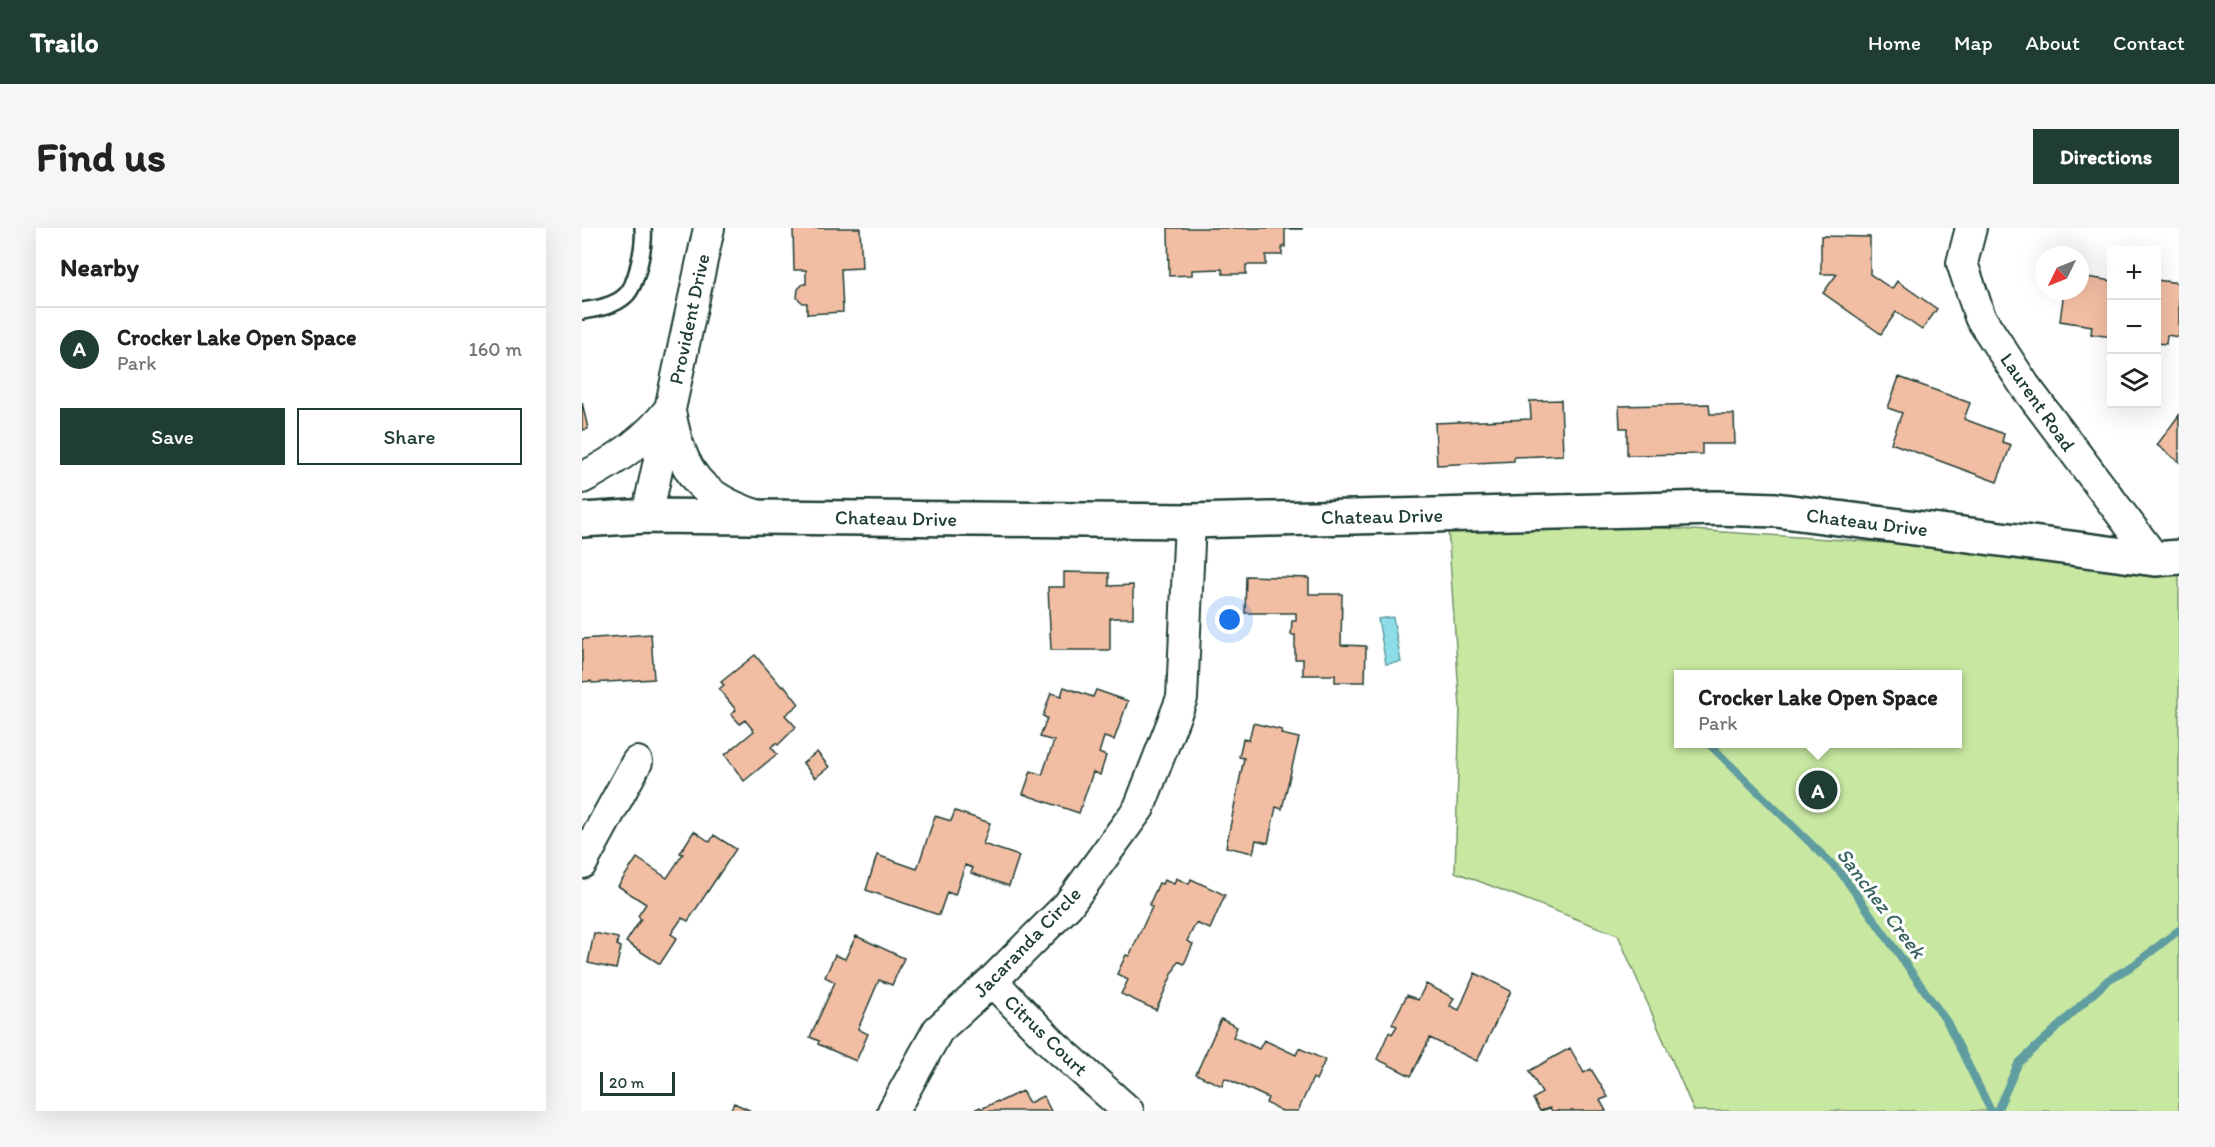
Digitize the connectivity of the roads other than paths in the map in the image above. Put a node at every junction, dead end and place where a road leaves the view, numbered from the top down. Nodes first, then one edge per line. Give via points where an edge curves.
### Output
1 (643, 228) edge
2 (708, 228) edge
3 (1971, 228) edge
4 (582, 311) edge
5 (669, 410) junction
6 (582, 478) edge
7 (647, 516) junction
8 (761, 517) junction
9 (582, 520) edge
10 (1190, 521) junction
11 (2167, 558) edge
12 (637, 762) dead end
13 (582, 863) edge
14 (992, 981) junction
15 (893, 1111) edge
16 (1128, 1111) edge

1 - 4 lane via 639,267 626,295 600,309
2 - 5 street, Provident Drive
3 - 11 street, Laurent Road via 1962,263 1980,317 2025,386
5 - 6 street, Provident Drive via 633,446
5 - 7 street, Provident Drive
5 - 8 street, Provident Drive via 685,465 702,487 719,501
7 - 8 street, Chateau Drive
7 - 9 street, Chateau Drive
8 - 10 street, Chateau Drive
10 - 11 street, Chateau Drive via 1716,508 1776,510
10 - 14 street, Jacaranda Circle via 1182,698 1139,808 1068,905
12 - 13 street
14 - 15 street, Jacaranda Circle via 938,1030
14 - 16 street, Citrus Court via 1054,1045

